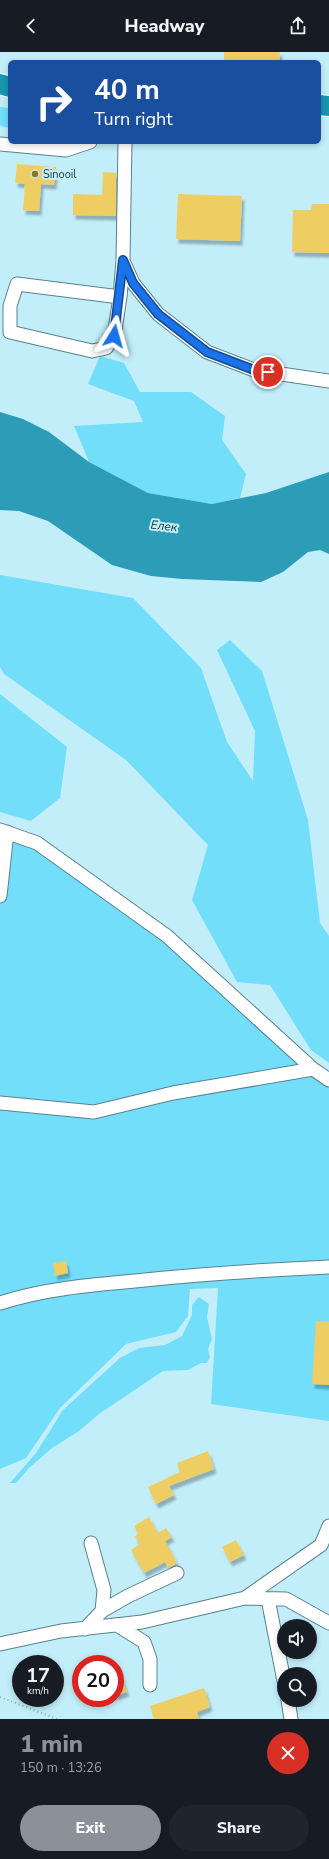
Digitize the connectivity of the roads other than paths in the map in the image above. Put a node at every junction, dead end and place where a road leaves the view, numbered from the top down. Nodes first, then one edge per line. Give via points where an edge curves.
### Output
1 (0, 144) edge
2 (84, 144) edge
3 (125, 144) edge
4 (123, 260) junction
5 (120, 297) junction
6 (329, 380) edge
7 (4, 831) edge
8 (0, 896) edge
9 (313, 1069) junction
10 (329, 1080) edge
11 (0, 1103) edge
12 (329, 1267) edge
13 (0, 1303) edge
14 (329, 1526) edge
15 (91, 1543) dead end
16 (178, 1573) dead end
17 (245, 1598) junction
18 (268, 1599) junction
19 (102, 1611) junction
20 (329, 1623) edge
21 (117, 1625) junction
22 (85, 1629) junction
23 (0, 1644) edge
24 (281, 1667) edge
25 (150, 1685) dead end
26 (289, 1707) edge
27 (291, 1719) edge

1 - 2 lane via 66,150
3 - 4 lane
4 - 5 lane
4 - 6 lane via 133,283 158,314 207,352 254,370
5 - 5 lane via 17,284 10,306 10,332 92,351 106,348 114,336
7 - 8 lane
7 - 9 lane via 38,843 167,936
9 - 10 lane
9 - 11 lane via 173,1093 94,1112
12 - 13 lane via 227,1271 66,1288
14 - 17 lane via 321,1545
15 - 19 lane via 104,1590
16 - 19 lane
17 - 18 lane
17 - 21 lane via 142,1622
18 - 20 lane via 286,1599
18 - 24 lane
19 - 22 lane
21 - 22 lane
21 - 25 lane via 144,1642 150,1658
22 - 23 lane
26 - 27 lane

